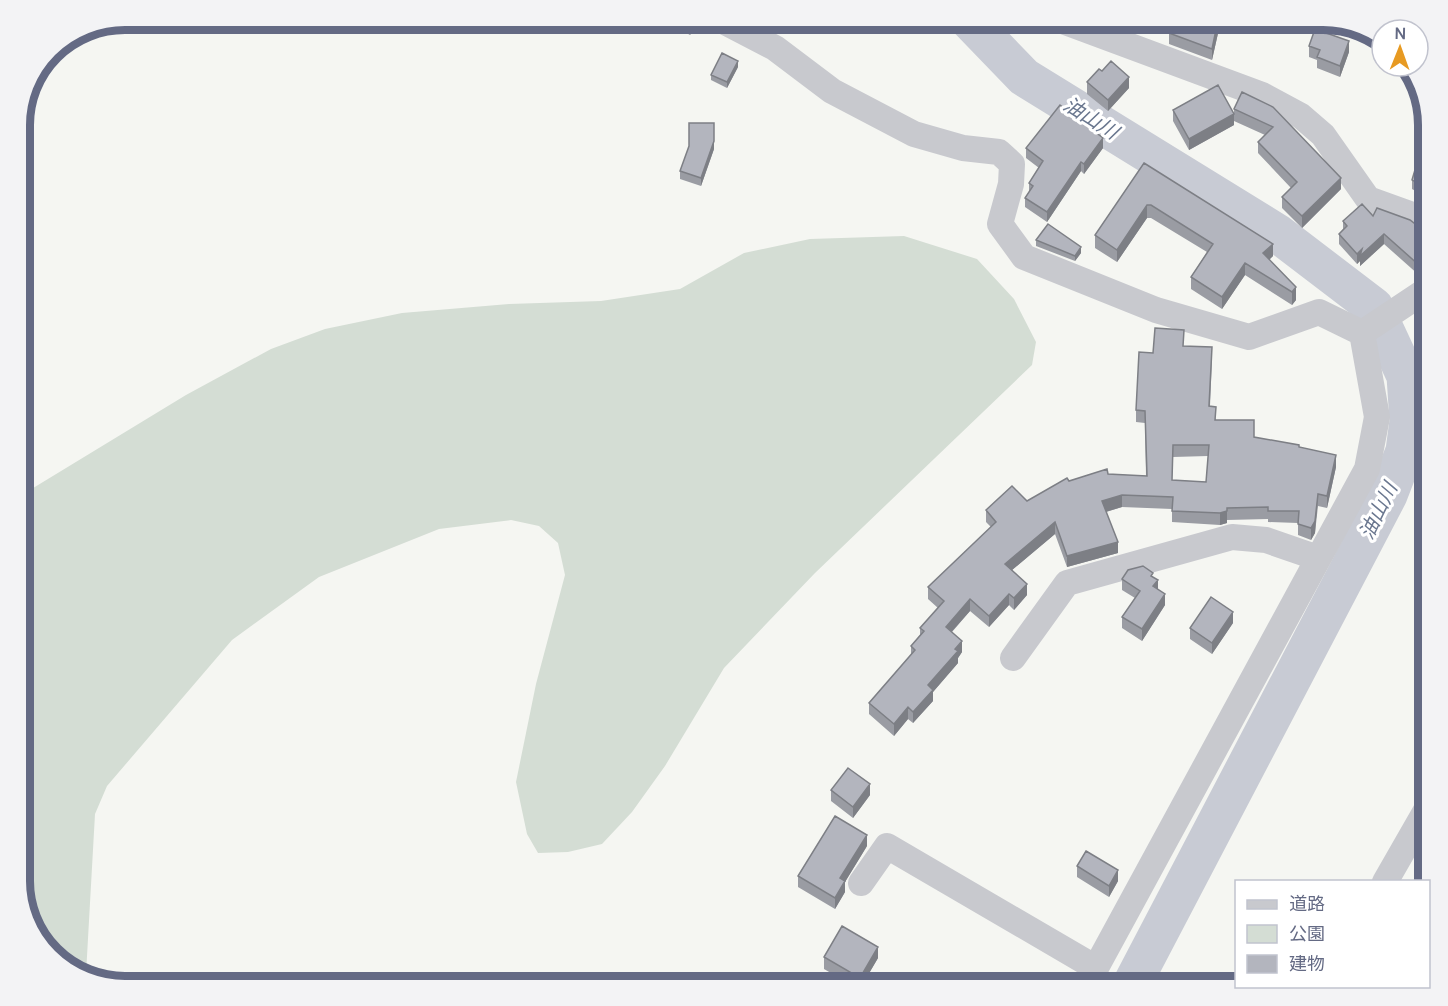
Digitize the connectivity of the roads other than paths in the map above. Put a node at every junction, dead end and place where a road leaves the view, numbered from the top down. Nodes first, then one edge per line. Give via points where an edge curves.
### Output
1 (740, 30) edge
2 (1087, 30) edge
3 (1418, 217) edge
4 (1418, 296) edge
5 (1362, 333) junction
6 (1318, 558) junction
7 (1013, 658) dead end
8 (1418, 824) edge
9 (1386, 880) edge
10 (861, 883) dead end
11 (1089, 976) edge
12 (1092, 976) edge

1 - 5 street via 775,48 832,91 914,134 963,148 999,152 1012,164 1000,224 1024,257 1156,310 1249,337 1319,312
2 - 3 street via 1262,95 1301,116 1323,135 1368,199
4 - 5 street
5 - 6 street via 1377,417 1367,469
6 - 7 street via 1266,540 1232,537 1067,583
6 - 12 street
8 - 9 street
10 - 11 street via 887,846

